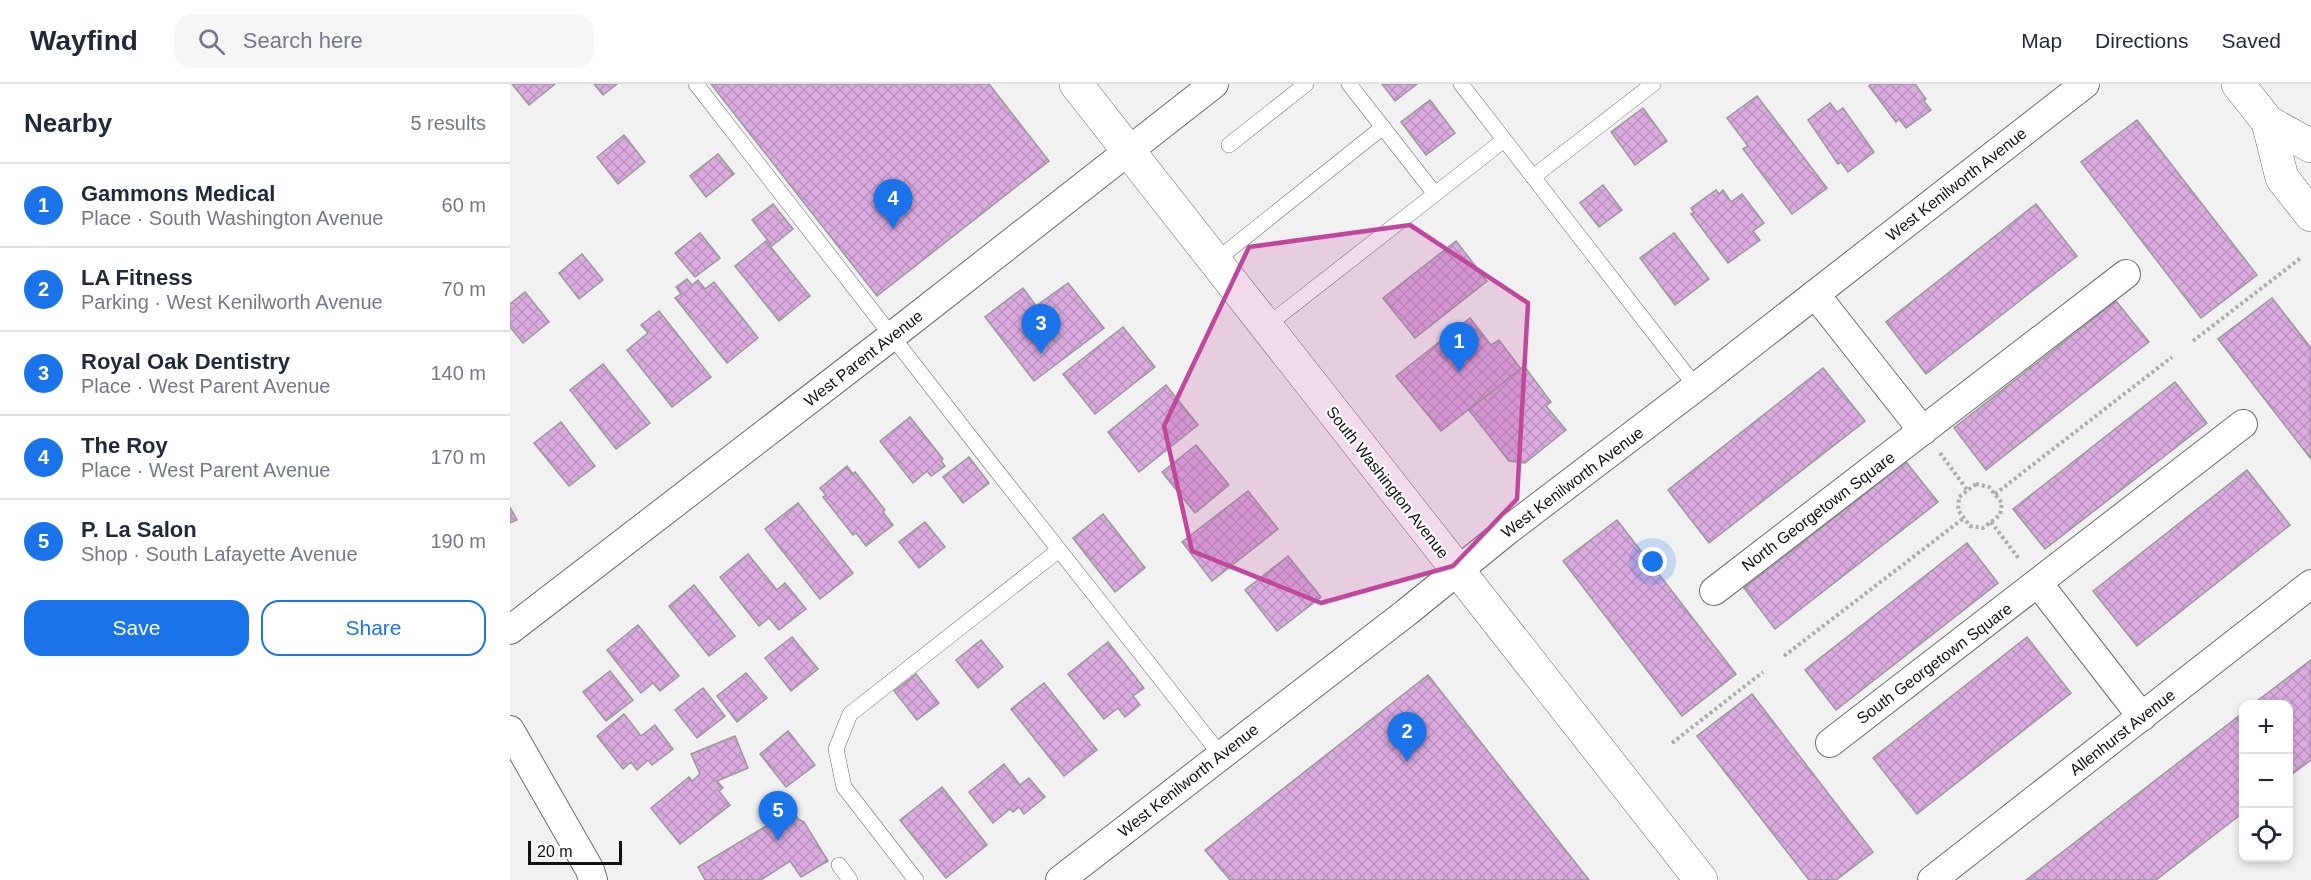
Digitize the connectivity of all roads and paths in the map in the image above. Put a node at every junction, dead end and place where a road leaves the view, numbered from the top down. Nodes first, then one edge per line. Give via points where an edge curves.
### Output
1 (696, 84) edge
2 (1076, 84) edge
3 (1214, 84) edge
4 (1306, 84) edge
5 (1349, 84) edge
6 (1461, 84) edge
7 (1653, 84) edge
8 (2085, 84) edge
9 (2238, 84) edge
10 (2268, 122) junction
11 (1383, 127) junction
12 (1504, 140) junction
13 (1229, 145) dead end
14 (2311, 146) edge
15 (1128, 150) junction
16 (1533, 177) junction
17 (1435, 194) junction
18 (2311, 215) edge
19 (2302, 257) dead end
20 (1214, 262) junction
21 (2126, 274) dead end
22 (1815, 294) junction
23 (1265, 327) junction
24 (892, 336) junction
25 (2193, 341) dead end
26 (2172, 357) dead end
27 (1696, 387) junction
28 (2243, 424) dead end
29 (1930, 440) junction
30 (1968, 491) junction
31 (1995, 494) junction
32 (1964, 518) junction
33 (1991, 522) junction
34 (1059, 550) junction
35 (1458, 571) junction
36 (2032, 575) junction
37 (2311, 584) edge
38 (1714, 591) dead end
39 (510, 630) edge
40 (1784, 656) dead end
41 (1763, 672) dead end
42 (2142, 717) junction
43 (510, 730) edge
44 (1672, 743) dead end
45 (1830, 743) dead end
46 (1220, 754) junction
47 (839, 865) dead end
48 (593, 880) edge
49 (850, 880) edge
50 (916, 880) edge
51 (1060, 880) edge
52 (1701, 880) edge
53 (1932, 880) edge

1 - 24 lane
2 - 15 main road, South Washington Avenue
3 - 15 street, West Parent Avenue
4 - 13 lane
5 - 11 lane
6 - 12 lane
7 - 16 lane
8 - 22 street, West Kenilworth Avenue
9 - 10 main road
10 - 14 main road
10 - 18 main road via 2282,178
11 - 17 lane
11 - 20 lane
12 - 16 lane
12 - 17 lane
15 - 20 main road, South Washington Avenue
15 - 24 street, West Parent Avenue
16 - 27 lane
17 - 23 lane
19 - 25 path
20 - 23 main road, South Washington Avenue
21 - 29 street, North Georgetown Square
22 - 27 street, West Kenilworth Avenue
22 - 29 street
23 - 35 main road, South Washington Avenue
24 - 34 lane
24 - 39 street, West Parent Avenue
26 - 31 path
27 - 35 street, West Kenilworth Avenue
28 - 36 street, South Georgetown Square
29 - 30 path
29 - 38 street, North Georgetown Square
30 - 31 path via 1976,484 1989,487
30 - 32 path via 1959,497 1958,510
31 - 33 path via 2002,503 2000,515
32 - 33 path via 1970,526 1983,528
32 - 40 path
33 - 36 path
34 - 46 lane
34 - 50 lane via 850,714 836,748 844,787
35 - 46 street, West Kenilworth Avenue
35 - 52 main road, South Washington Avenue
36 - 42 street
36 - 45 street, South Georgetown Square
37 - 42 street, Allenhurst Avenue
41 - 44 path
42 - 53 street, Allenhurst Avenue
43 - 48 street
46 - 51 street, West Kenilworth Avenue
47 - 49 lane

